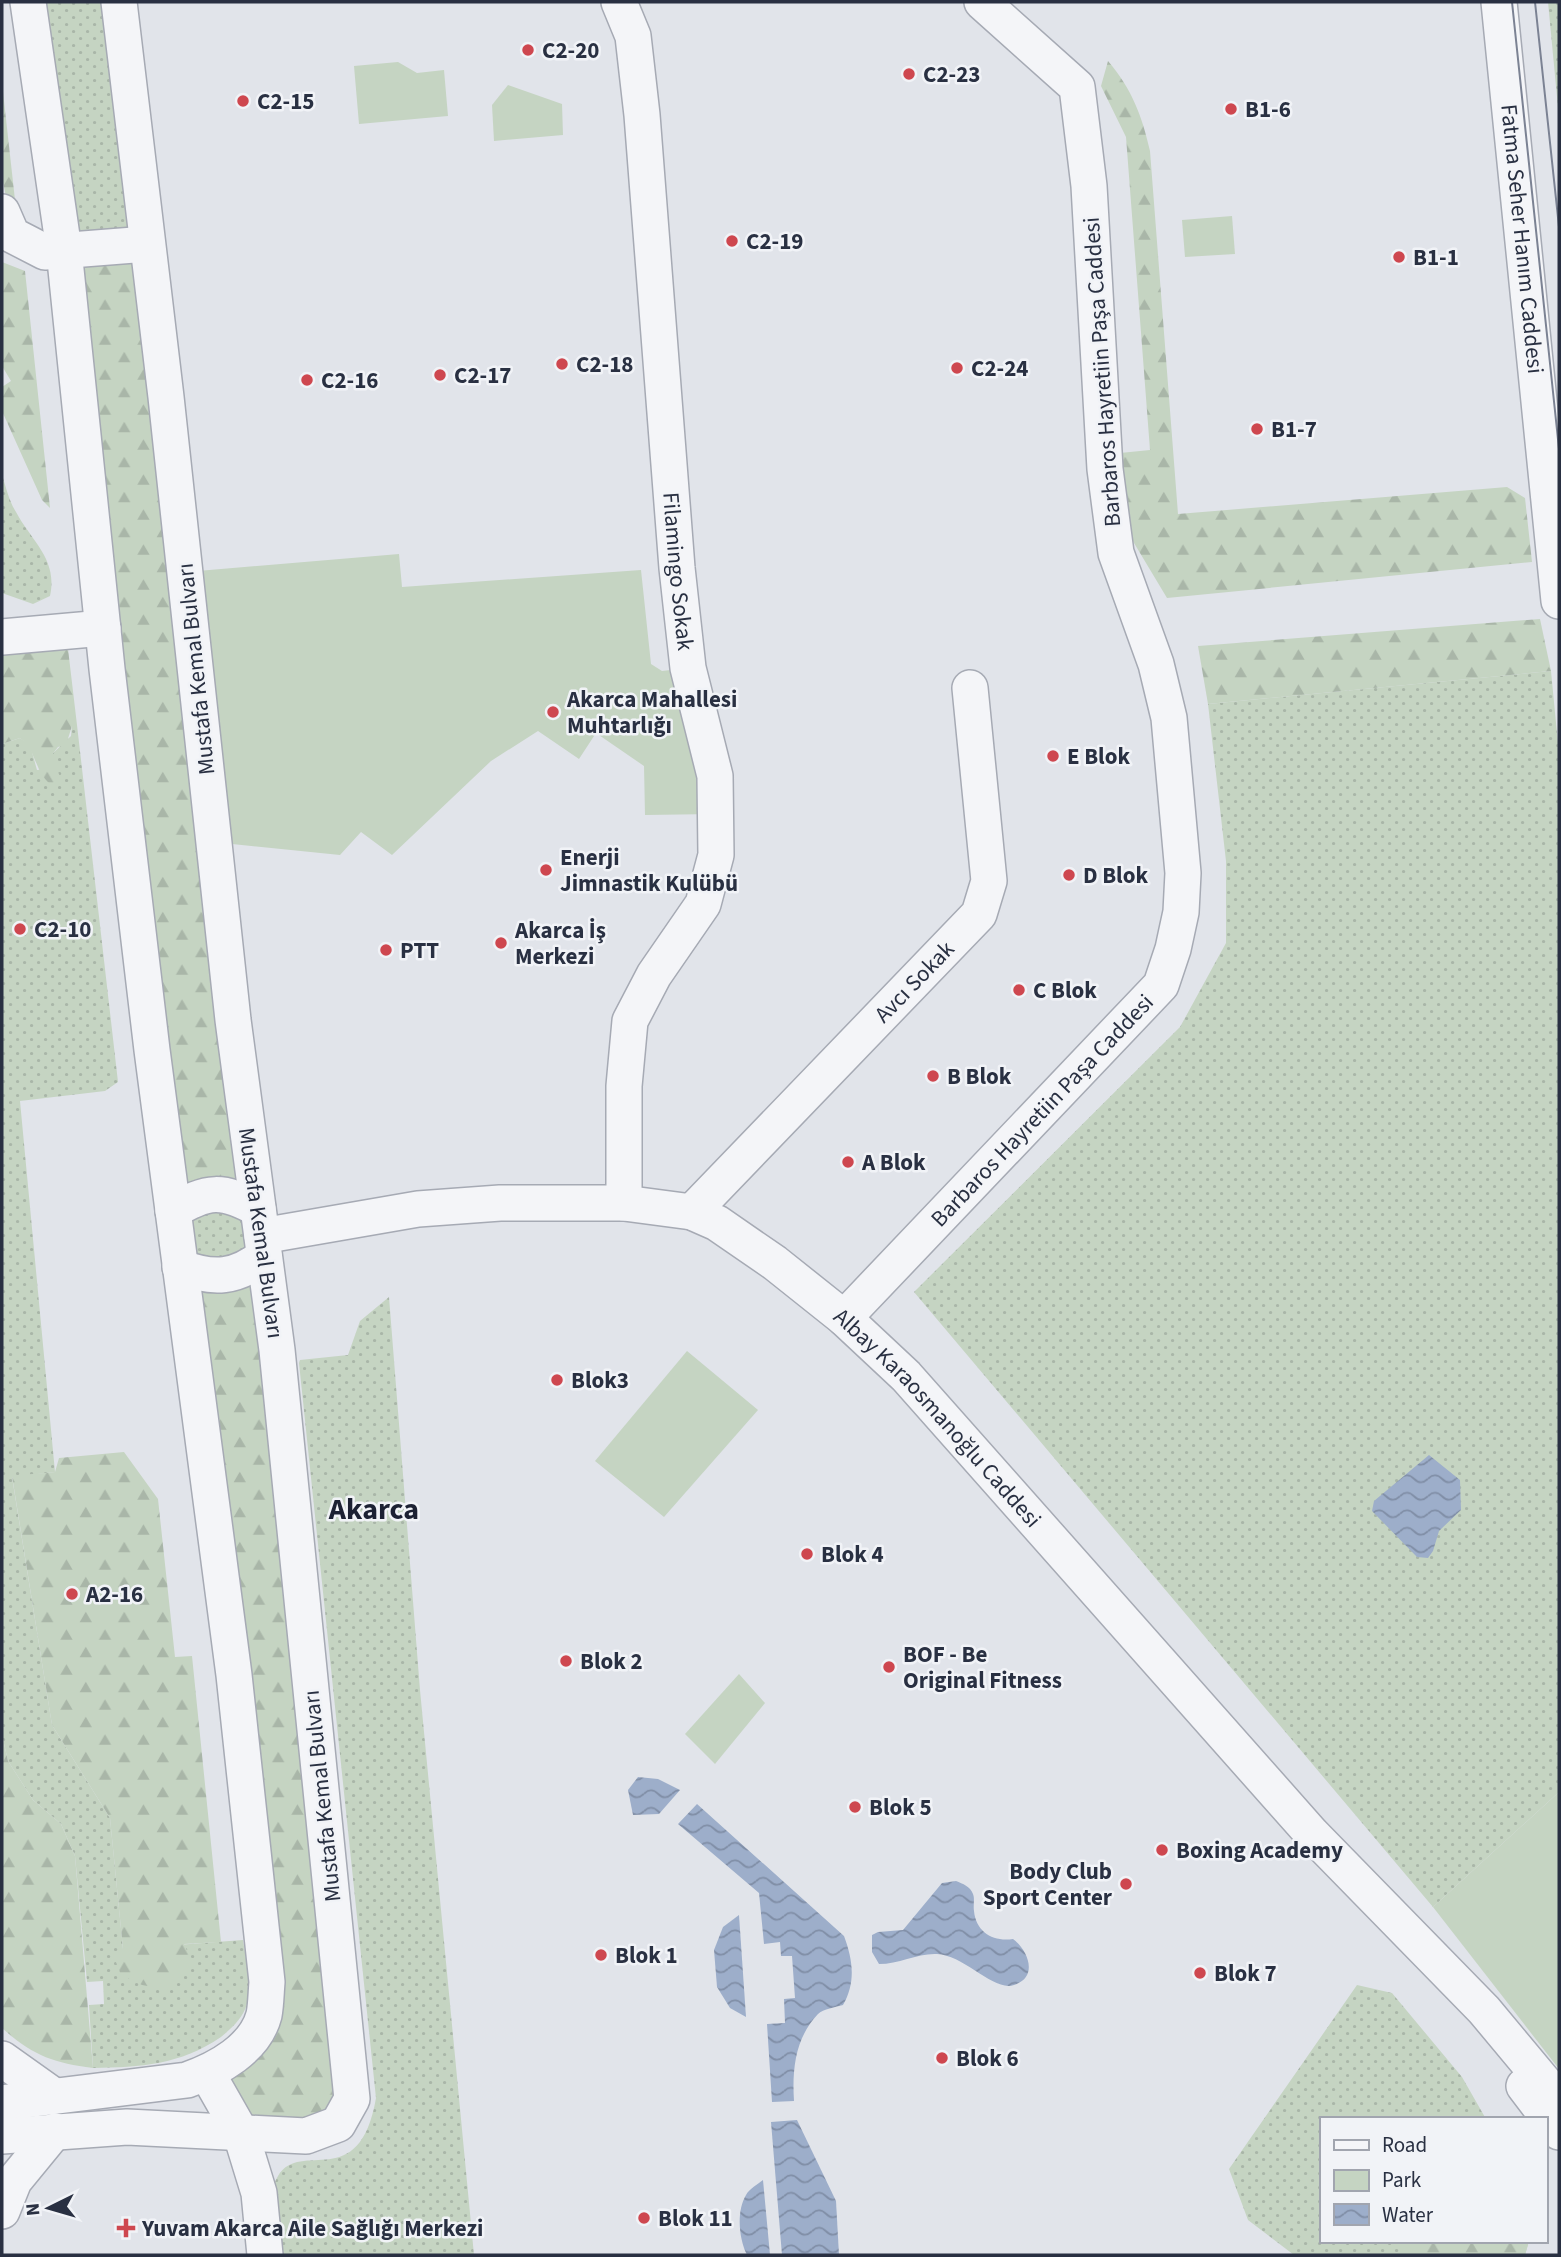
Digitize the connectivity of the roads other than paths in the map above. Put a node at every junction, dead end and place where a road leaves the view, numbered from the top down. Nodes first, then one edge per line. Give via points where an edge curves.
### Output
1 (28, 2) edge
2 (119, 2) edge
3 (619, 2) edge
4 (982, 2) edge
5 (1499, 2) edge
6 (2, 212) edge
7 (148, 244) junction
8 (64, 250) junction
9 (1559, 601) edge
10 (103, 628) junction
11 (9, 632) edge
12 (971, 688) dead end
13 (624, 1203) junction
14 (172, 1206) junction
15 (692, 1212) junction
16 (261, 1234) junction
17 (179, 1262) junction
18 (844, 1318) junction
19 (1449, 1976) junction
20 (2, 2059) edge
21 (207, 2073) junction
22 (54, 2096) junction
23 (1559, 2100) edge
24 (2, 2102) edge
25 (55, 2131) junction
26 (240, 2131) junction
27 (1559, 2132) edge
28 (2, 2136) edge
29 (2, 2211) edge
30 (265, 2255) edge

1 - 8 street
2 - 7 street, Mustafa Kemal Bulvarı
3 - 13 street, Filamingo Sokak via 632,36 642,115 677,568 688,668 715,776 716,855 703,904 654,975 630,1021 624,1086
4 - 18 street, Barbaros Hayretiin Paşa Caddesi via 1077,87 1089,186 1105,470 1116,553 1156,664 1169,718 1183,873 1181,912 1161,985
5 - 9 street, Fatma Seher Hanım Caddesi
6 - 8 street via 12,235 46,253
7 - 8 street
7 - 16 street, Mustafa Kemal Bulvarı via 233,1020
8 - 10 street
10 - 11 street
10 - 14 street
12 - 15 street, Avcı Sokak via 989,881 979,914
13 - 15 street, Albay Karaosmanoğlu Caddesi
13 - 16 street, Albay Karaosmanoğlu Caddesi via 500,1203 418,1209
14 - 16 street via 226,1194
14 - 17 street
15 - 18 street, Albay Karaosmanoğlu Caddesi via 717,1223
16 - 17 street via 231,1276 214,1277
16 - 26 street, Mustafa Kemal Bulvarı via 277,1350 352,2099 338,2124 306,2136
17 - 21 street via 234,1675 267,1982 264,2017 246,2047
18 - 19 street, Albay Karaosmanoğlu Caddesi via 906,1376 1312,1834
19 - 23 street, Albay Karaosmanoğlu Caddesi via 1484,2010
19 - 27 street via 1474,2025
20 - 22 street
21 - 22 street via 187,2080
21 - 26 street
22 - 24 street
25 - 26 street, Mustafa Kemal Bulvarı via 127,2127
25 - 28 street, Mustafa Kemal Bulvarı
25 - 29 street via 15,2181
26 - 30 street via 259,2193

